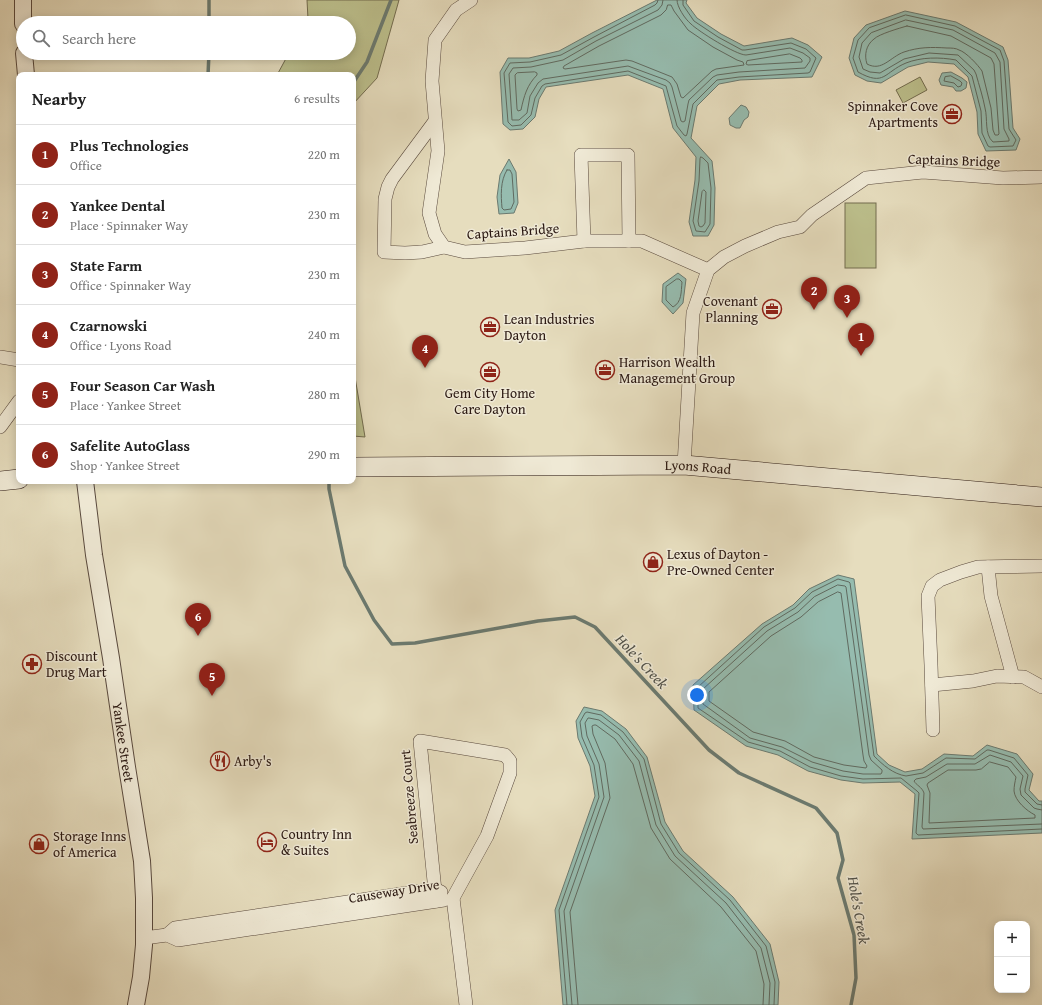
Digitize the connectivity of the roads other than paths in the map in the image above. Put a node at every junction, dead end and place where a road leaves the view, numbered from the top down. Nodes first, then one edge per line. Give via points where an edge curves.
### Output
1 (23, 0) edge
2 (471, 0) edge
3 (23, 16) edge
4 (25, 60) edge
5 (26, 72) edge
6 (435, 121) junction
7 (1042, 177) edge
8 (584, 241) junction
9 (629, 241) junction
10 (444, 247) junction
11 (708, 270) junction
12 (0, 357) edge
13 (16, 361) edge
14 (16, 405) edge
15 (0, 427) edge
16 (684, 465) junction
17 (361, 467) edge
18 (16, 479) edge
19 (0, 481) edge
20 (85, 484) edge
21 (1042, 497) edge
22 (1042, 566) edge
23 (988, 567) junction
24 (1013, 677) junction
25 (932, 685) junction
26 (1042, 687) edge
27 (932, 730) dead end
28 (435, 895) junction
29 (453, 898) junction
30 (144, 938) junction
31 (136, 1005) edge
32 (466, 1005) edge

1 - 3 street
2 - 6 street via 456,10 435,40 432,81
4 - 5 street
6 - 10 street via 438,151 429,213 435,234
6 - 10 street, Captains Bridge via 388,188 385,199 384,252 422,252
7 - 11 street, Captains Bridge via 1003,178 923,172 866,178 812,215 800,227 778,232 745,246 724,257
8 - 9 street, Captains Bridge
8 - 9 street via 581,155 628,155
8 - 10 street, Captains Bridge via 465,252
9 - 11 street, Captains Bridge via 642,241
11 - 16 street via 693,313
12 - 13 street
14 - 15 street
16 - 17 main road, Lyons Road
16 - 21 main road, Lyons Road
18 - 19 main road
20 - 30 street, Yankee Street via 94,555 142,861
22 - 23 street
23 - 24 street via 991,596
23 - 25 street via 961,572 932,586 928,596
24 - 25 street via 997,676
24 - 26 street via 1024,677
25 - 27 street
28 - 29 street, Causeway Drive
28 - 29 street, Seabreeze Court via 420,741 505,755 510,761 510,773 487,836
28 - 30 street, Causeway Drive via 303,915 178,940 167,935
29 - 32 street
30 - 31 street, Yankee Street

